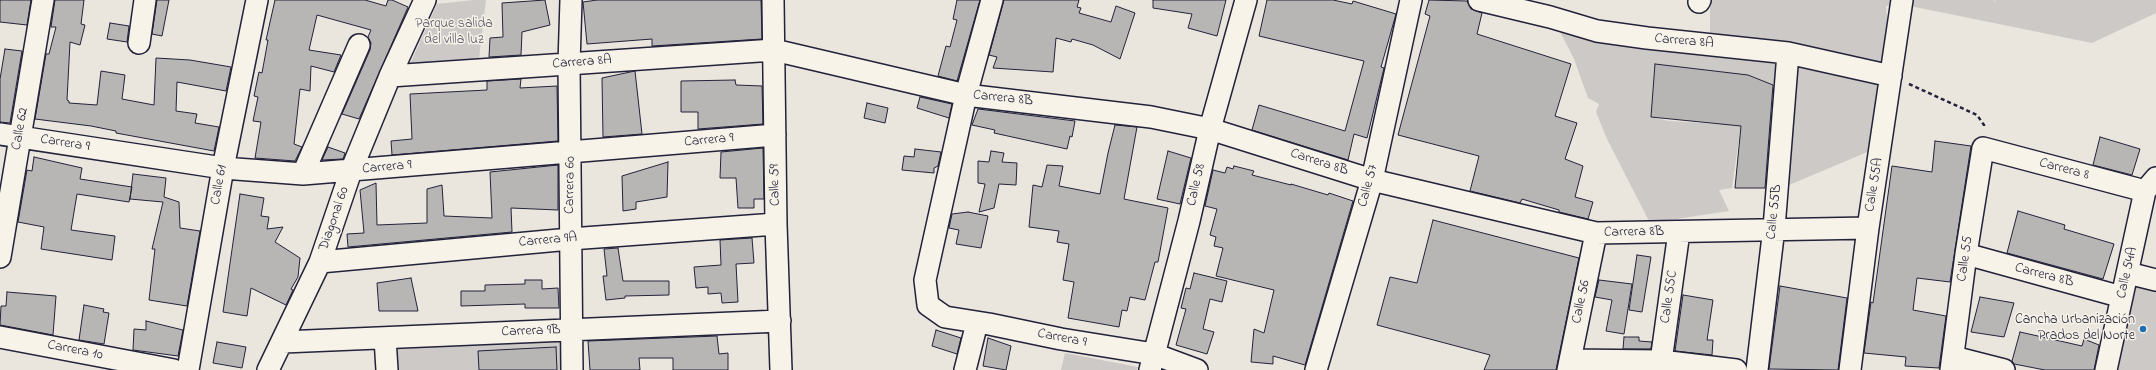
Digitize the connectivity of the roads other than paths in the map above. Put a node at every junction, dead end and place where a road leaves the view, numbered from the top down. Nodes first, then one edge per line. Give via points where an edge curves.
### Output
1 (43, 0) edge
2 (145, 0) edge
3 (257, 0) edge
4 (425, 0) edge
5 (571, 0) edge
6 (773, 0) edge
7 (992, 0) edge
8 (1246, 0) edge
9 (1411, 0) edge
10 (1479, 0) edge
11 (1902, 0) edge
12 (139, 43) dead end
13 (359, 45) dead end
14 (774, 50) junction
15 (1788, 53) junction
16 (569, 64) junction
17 (390, 76) junction
18 (1891, 76) junction
19 (966, 95) junction
20 (1210, 129) junction
21 (10, 135) edge
22 (775, 136) junction
23 (1983, 148) joint
24 (571, 152) junction
25 (222, 168) junction
26 (351, 171) junction
27 (303, 174) junction
28 (1372, 180) junction
29 (2151, 185) edge
30 (776, 224) junction
31 (1774, 228) junction
32 (1868, 228) junction
33 (1679, 232) junction
34 (1596, 233) junction
35 (570, 239) junction
36 (1966, 254) junction
37 (0, 257) edge
38 (320, 262) junction
39 (2128, 273) junction
40 (2156, 280) edge
41 (2122, 297) junction
42 (780, 321) junction
43 (977, 323) junction
44 (572, 330) junction
45 (0, 337) edge
46 (385, 338) junction
47 (283, 342) junction
48 (1152, 362) edge
49 (1661, 362) junction
50 (1952, 364) edge
51 (1568, 365) edge
52 (174, 370) edge
53 (188, 370) edge
54 (268, 370) edge
55 (387, 370) edge
56 (572, 370) edge
57 (781, 370) edge
58 (965, 370) edge
59 (1198, 370) edge
60 (1316, 370) edge
61 (1736, 370) edge
62 (1757, 370) edge
63 (1850, 370) edge
64 (2004, 370) edge
65 (2106, 370) edge

1 - 21 street, Calle 62
2 - 12 street
3 - 25 street, Calle 61
4 - 17 street, Diagonal 60
5 - 16 street, Carrera 60
6 - 14 street, Calle 59
7 - 19 street
8 - 20 street, Calle 58
9 - 28 street, Calle 57
10 - 15 street, Carrera 8A via 1550,16 1597,31
11 - 18 street, Calle 55A
13 - 27 street
14 - 16 street, Carrera 8A
14 - 19 street, Carrera 8B
14 - 22 street, Calle 59
15 - 18 street, Carrera 8A
15 - 31 street, Calle 55B
16 - 17 street, Carrera 8A
16 - 24 street, Carrera 60
17 - 26 street, Diagonal 60
18 - 32 street, Calle 55A
19 - 20 street, Carrera 8B via 1144,116
19 - 43 street, Carrera 9 via 925,280 928,305 945,317
20 - 28 street, Carrera 8B
20 - 48 street, Calle 58
21 - 25 street, Carrera 9
21 - 37 street, Calle 62
22 - 24 street, Carrera 9
22 - 30 street, Calle 59
23 - 29 street, Carrera 8
23 - 36 street, Calle 55
24 - 26 street, Carrera 9
24 - 35 street, Carrera 60
25 - 27 street, Carrera 9
25 - 53 street, Calle 61
26 - 27 street, Carrera 9
26 - 38 street, Diagonal 60
28 - 34 street, Carrera 8B
28 - 60 street, Calle 57
29 - 39 street, Calle 54A
30 - 35 street, Carrera 9A
30 - 42 street, Calle 59
31 - 32 street, Carrera 8B
31 - 33 street, Carrera 8B
31 - 62 street, Calle 55B
32 - 63 street, Calle 55A
33 - 34 street, Carrera 8B
33 - 49 street, Calle 55C
34 - 51 street, Calle 56
35 - 38 street, Carrera 9A
35 - 44 street, Carrera 60
36 - 41 street, Carrera 8B
36 - 50 street, Calle 55
38 - 47 street, Diagonal 60
39 - 40 street
39 - 41 street, Calle 54A
41 - 65 street, Calle 54A
42 - 44 street, Carrera 9B
42 - 57 street, Calle 59
43 - 48 street, Carrera 9
43 - 58 street
44 - 46 street, Carrera 9B
44 - 56 street, Carrera 60
45 - 52 street, Carrera 10
46 - 47 street, Carrera 9B
46 - 55 street
47 - 54 street, Diagonal 60
48 - 59 street, Carrera 9
49 - 51 street
49 - 61 street
50 - 64 street

